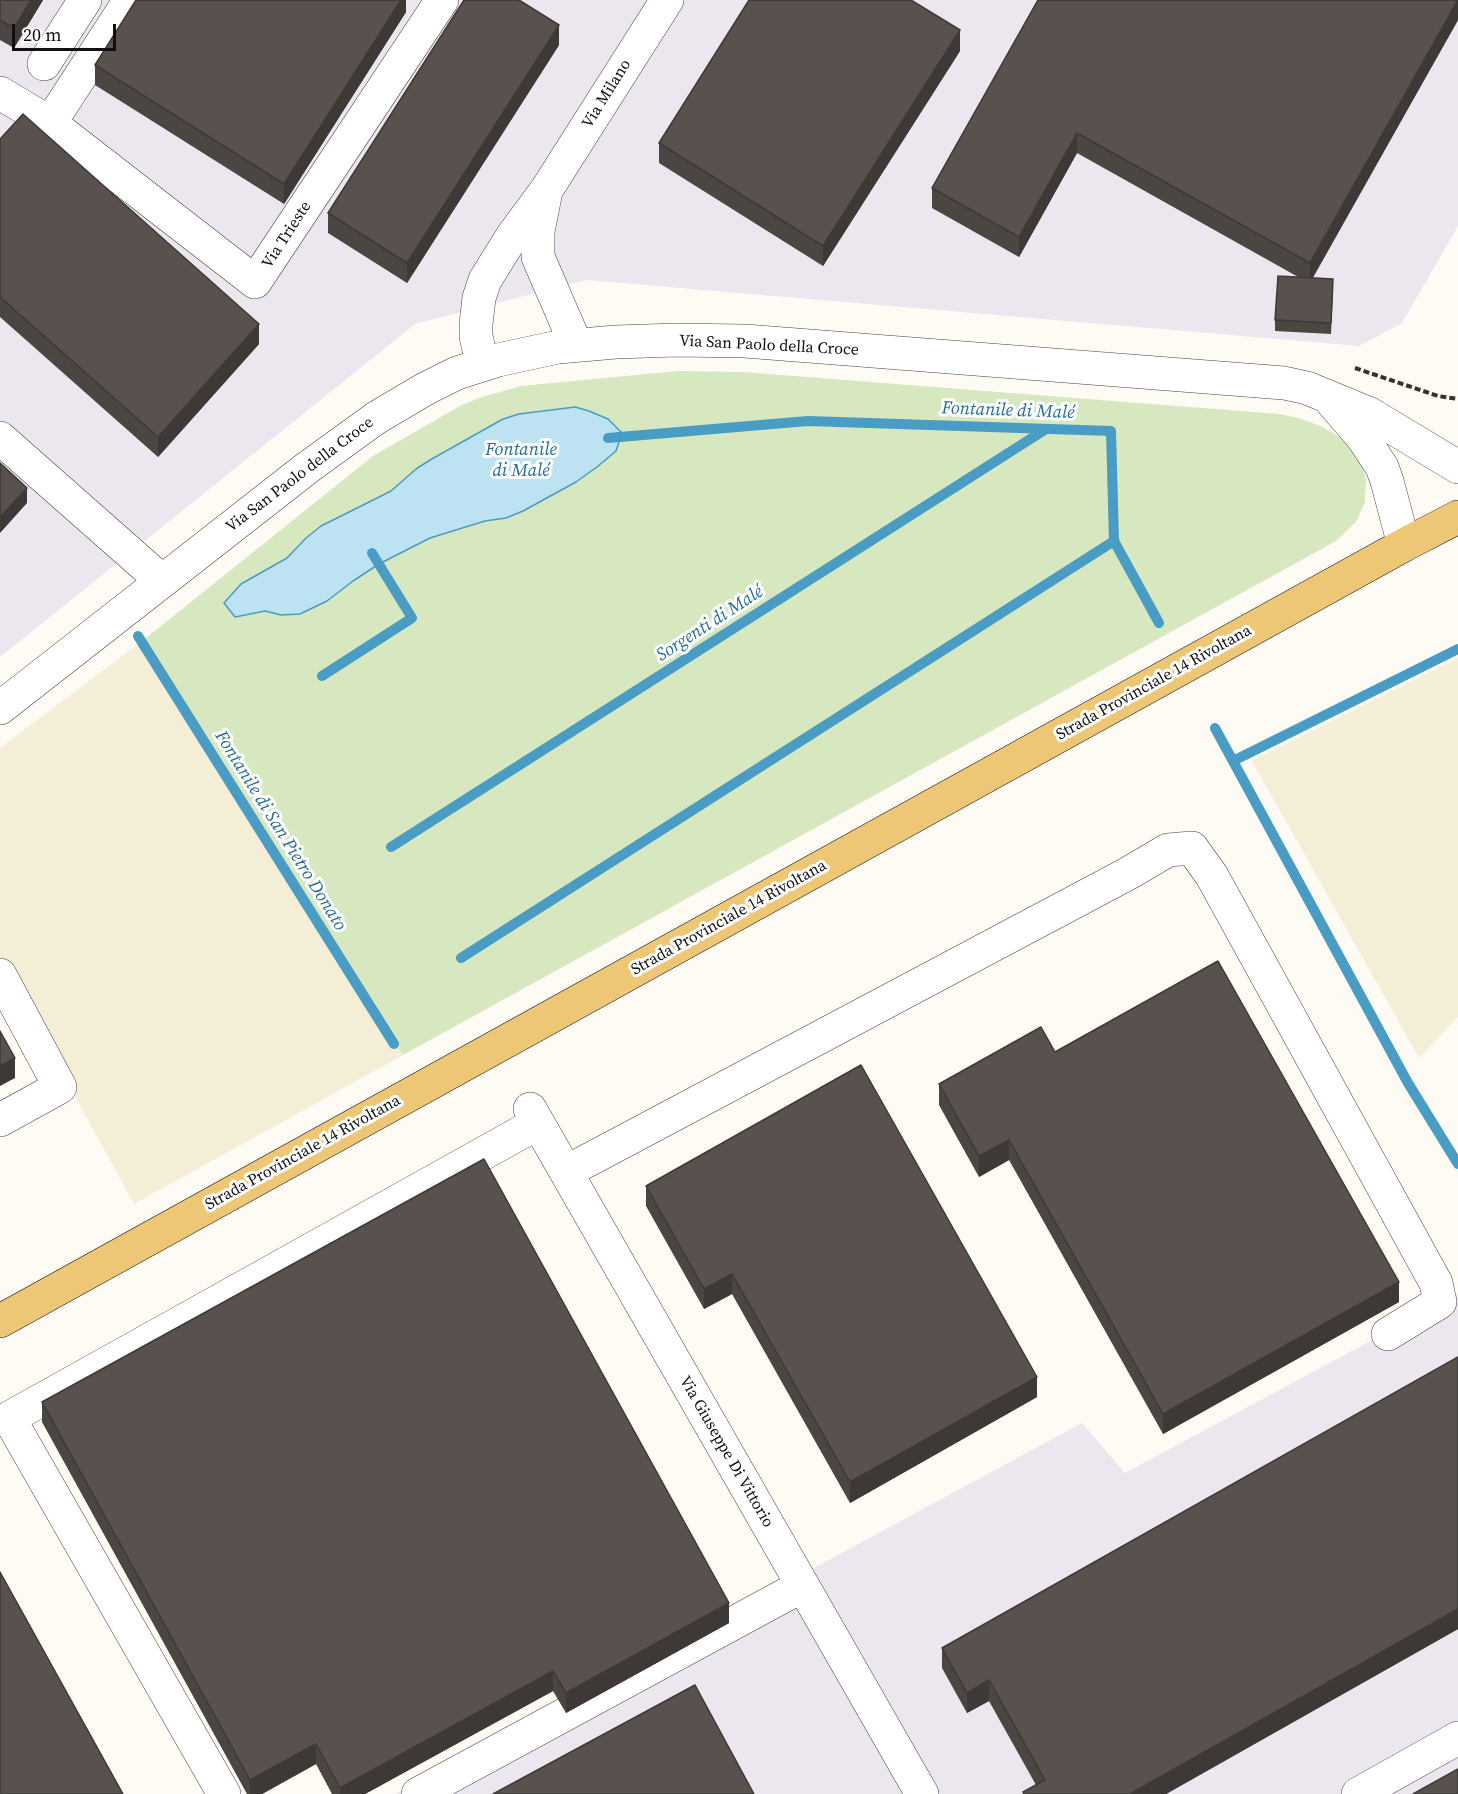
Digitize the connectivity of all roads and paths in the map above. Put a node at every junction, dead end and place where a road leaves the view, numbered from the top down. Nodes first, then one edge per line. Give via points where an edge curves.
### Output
1 (85, 0) edge
2 (130, 0) edge
3 (442, 0) edge
4 (667, 0) edge
5 (44, 64) dead end
6 (0, 93) edge
7 (50, 123) junction
8 (547, 189) junction
9 (576, 345) junction
10 (482, 364) junction
11 (1326, 395) junction
12 (0, 438) edge
13 (1458, 467) edge
14 (1458, 518) edge
15 (1404, 545) junction
16 (162, 581) junction
17 (0, 708) edge
18 (0, 975) edge
19 (0, 1120) edge
20 (566, 1172) junction
21 (0, 1321) edge
22 (1388, 1334) dead end
23 (802, 1586) junction
24 (1458, 1738) edge
25 (224, 1794) edge
26 (418, 1794) edge
27 (922, 1794) edge
28 (1358, 1794) edge

1 - 5 street
2 - 7 street
3 - 7 street, Via Trieste via 255,282
4 - 8 street, Via Milano
6 - 7 street, Via Trieste
8 - 9 street, Via Milano via 538,231 538,257
8 - 10 street, Via Milano via 485,280 476,324
9 - 10 street, Via San Paolo della Croce
9 - 11 street, Via San Paolo della Croce via 745,341 1284,383
10 - 16 street, Via San Paolo della Croce via 446,378 376,418
11 - 13 street, Via San Paolo della Croce via 1370,414
11 - 15 street via 1377,458
12 - 16 street
14 - 15 main road, Strada Provinciale 14 Rivoltana
15 - 21 main road, Strada Provinciale 14 Rivoltana
16 - 17 street, Via San Paolo della Croce
18 - 19 street via 60,1087
20 - 22 street via 1168,850 1192,848 1212,876 1436,1283 1440,1302
20 - 23 street, Via Giuseppe Di Vittorio
20 - 25 street, Via Giuseppe Di Vittorio via 534,1116 9,1418
23 - 26 street
23 - 27 street, Via Giuseppe Di Vittorio
24 - 28 street

